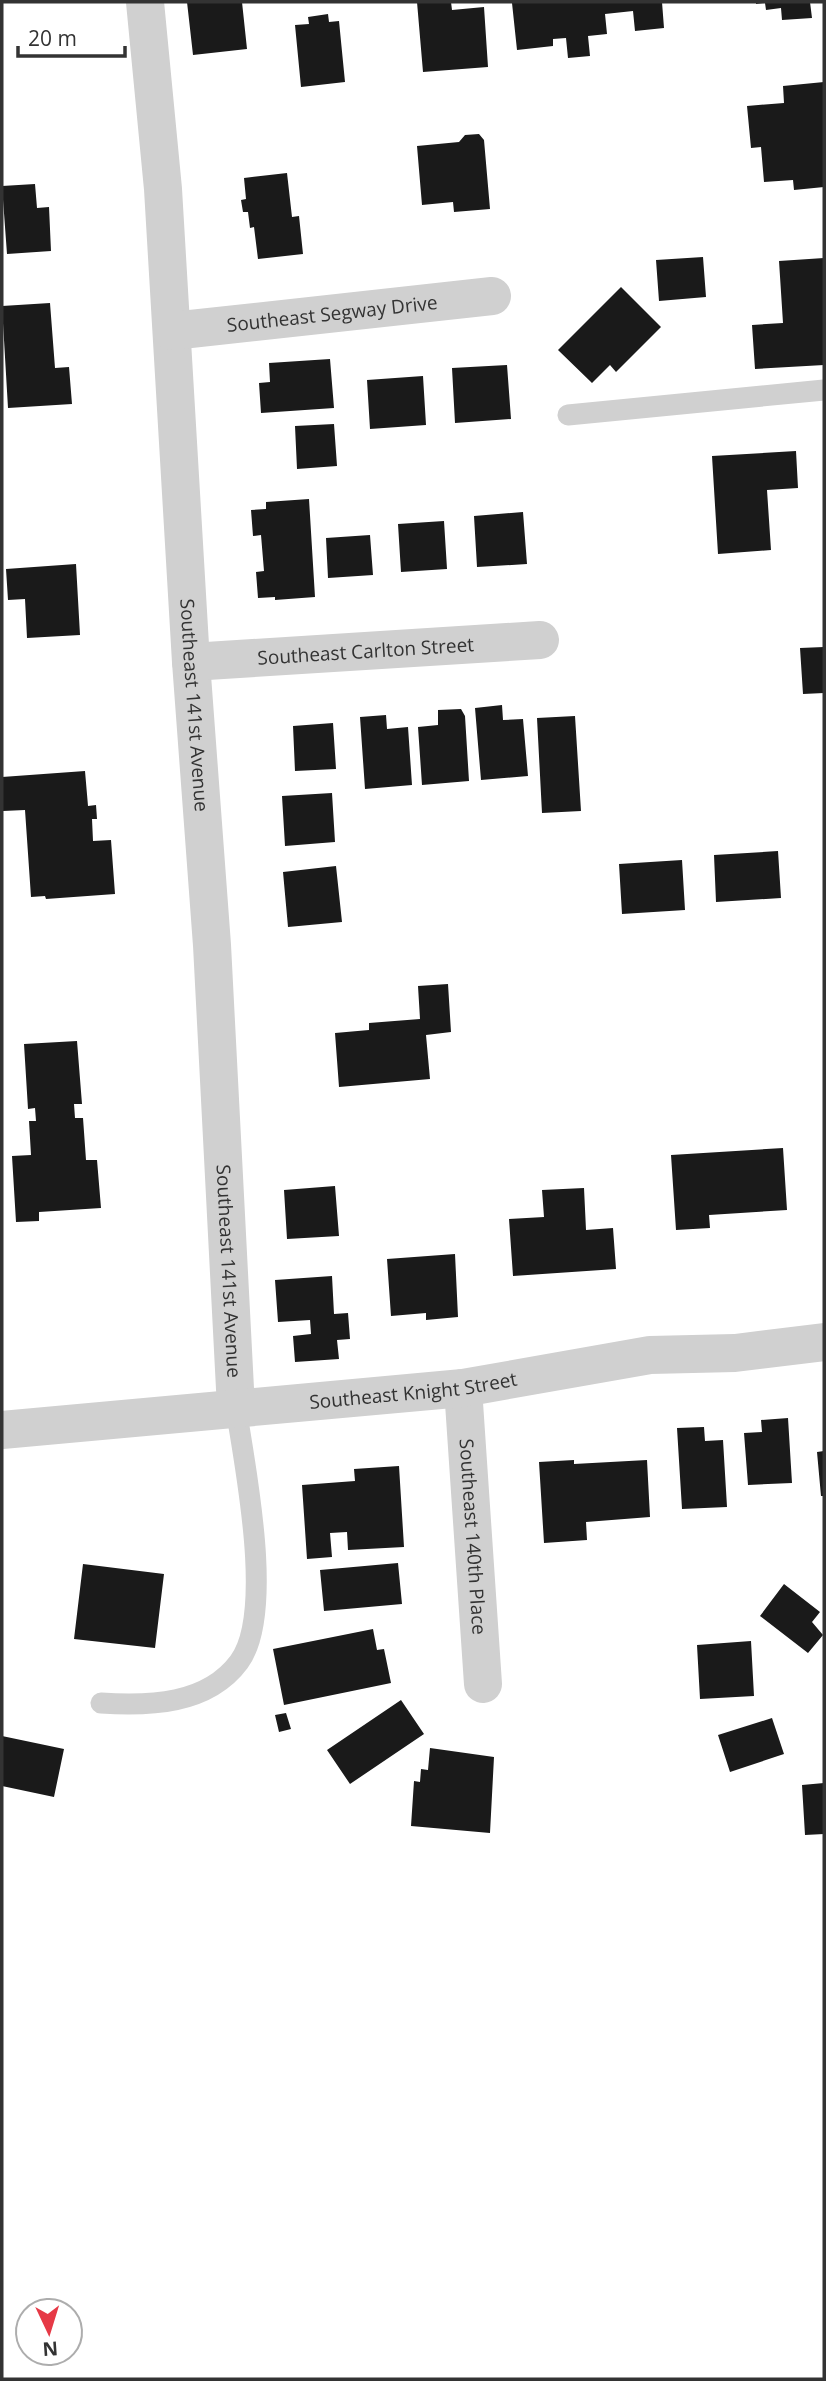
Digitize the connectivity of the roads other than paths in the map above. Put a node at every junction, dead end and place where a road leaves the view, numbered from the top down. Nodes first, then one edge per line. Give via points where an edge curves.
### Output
1 (145, 2) edge
2 (492, 296) dead end
3 (172, 331) junction
4 (824, 390) edge
5 (568, 415) dead end
6 (540, 640) dead end
7 (191, 662) junction
8 (824, 1342) edge
9 (463, 1388) junction
10 (236, 1408) junction
11 (2, 1430) edge
12 (483, 1684) dead end
13 (101, 1703) dead end

1 - 3 street, Southeast 141st Avenue
2 - 3 street, Southeast Segway Drive
3 - 7 street, Southeast 141st Avenue
4 - 5 lane
6 - 7 street, Southeast Carlton Street
7 - 10 street, Southeast 141st Avenue via 212,944
8 - 9 street, Southeast Knight Street via 734,1353 650,1354
9 - 10 street, Southeast Knight Street
9 - 12 street, Southeast 140th Place
10 - 11 street, Southeast Knight Street
10 - 13 lane via 257,1574 251,1636 240,1661 222,1681 168,1703

